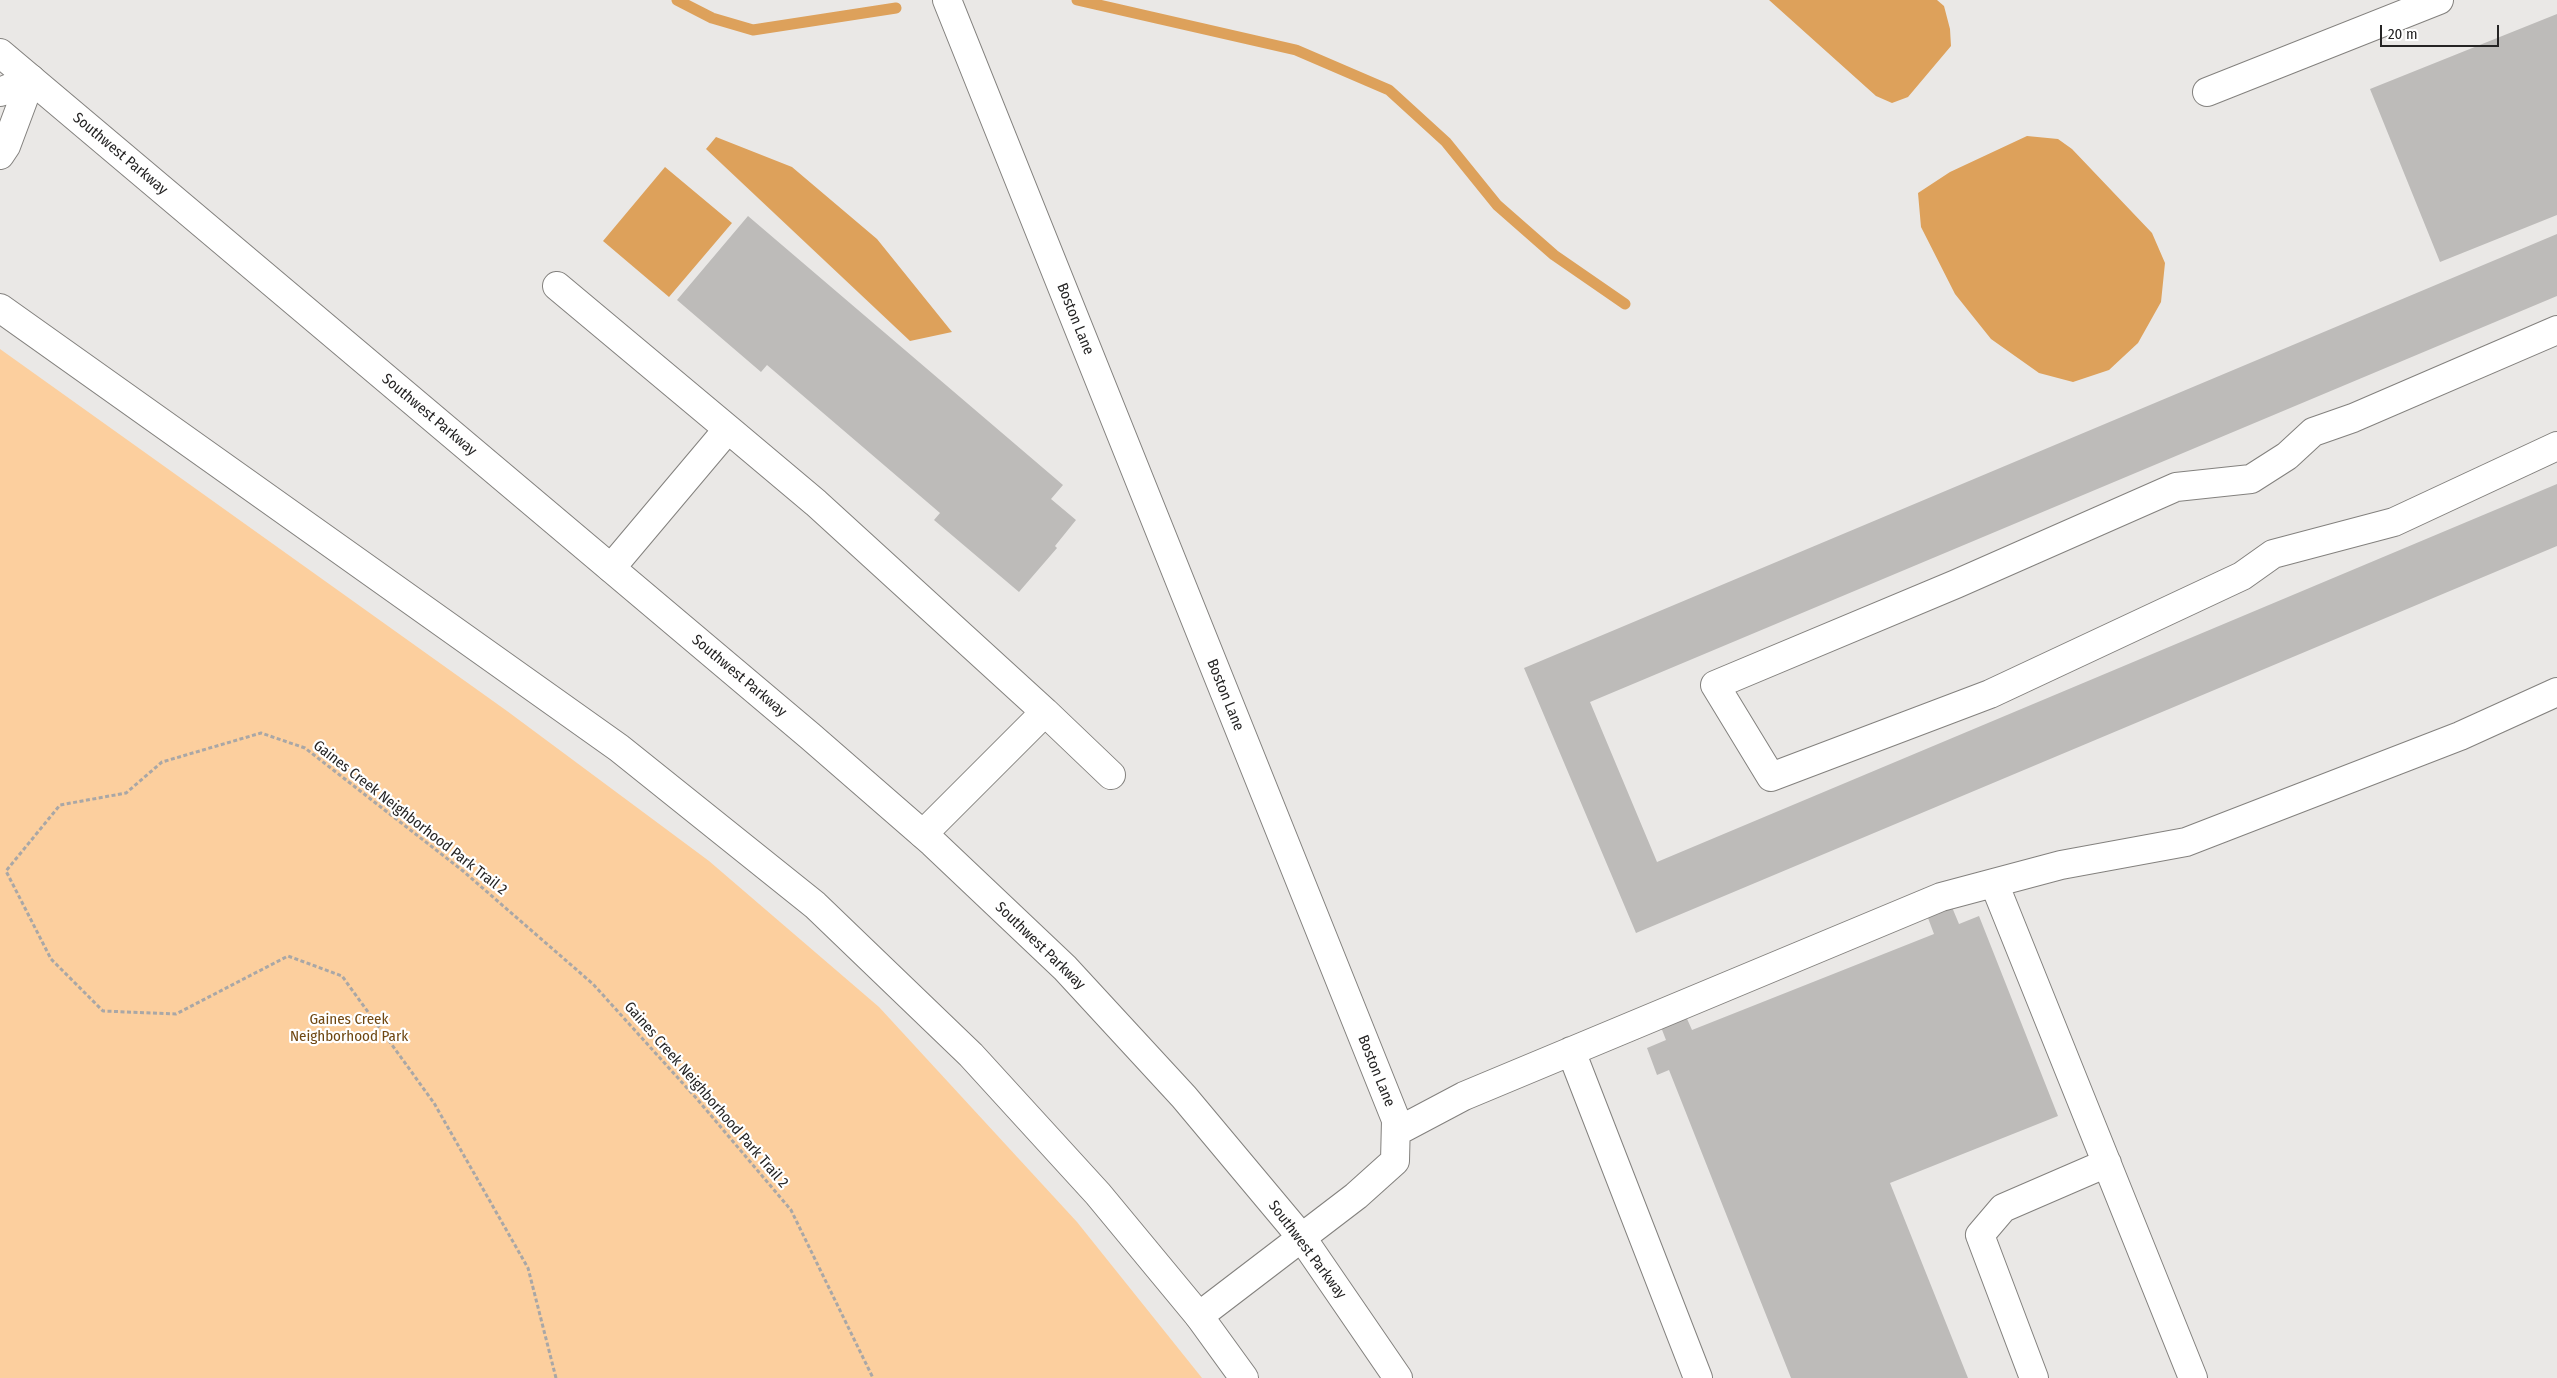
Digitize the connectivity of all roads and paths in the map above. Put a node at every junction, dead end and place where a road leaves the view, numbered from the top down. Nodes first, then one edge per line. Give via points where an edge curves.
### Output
1 (947, 0) edge
2 (2439, 0) edge
3 (0, 53) edge
4 (31, 79) junction
5 (0, 92) edge
6 (2208, 92) dead end
7 (0, 155) edge
8 (557, 286) dead end
9 (0, 308) edge
10 (2557, 330) edge
11 (728, 430) junction
12 (2557, 446) edge
13 (611, 568) junction
14 (2557, 692) edge
15 (1045, 712) junction
16 (1111, 775) dead end
17 (922, 834) junction
18 (1994, 883) junction
19 (1571, 1051) junction
20 (1396, 1132) junction
21 (2107, 1163) junction
22 (1302, 1238) junction
23 (1199, 1316) junction
24 (556, 1378) edge
25 (873, 1378) edge
26 (1244, 1378) edge
27 (1398, 1378) edge
28 (1698, 1378) edge
29 (2034, 1378) edge
30 (2193, 1378) edge

1 - 20 main road, Boston Lane via 1396,1120
2 - 6 main road
3 - 4 main road, Southwest Parkway
4 - 5 main road
4 - 7 main road
4 - 13 main road, Southwest Parkway
8 - 11 main road
9 - 23 main road via 619,748 815,905 971,1055 1098,1194
10 - 12 main road via 2353,418 2313,432 2287,456 2252,479 2176,487 1716,685 1771,778 1990,694 2242,576 2273,554 2394,522
11 - 13 main road
11 - 15 main road via 816,503
13 - 17 main road, Southwest Parkway
14 - 18 main road via 2460,736 2186,842 2061,865
15 - 16 main road
15 - 17 main road
17 - 22 main road, Southwest Parkway via 1065,968 1184,1097
18 - 19 main road via 1940,897
18 - 21 main road
19 - 20 main road via 1464,1096
19 - 28 main road
20 - 22 main road, Boston Lane via 1395,1161
21 - 29 main road via 2003,1208 1980,1235
21 - 30 main road
22 - 23 main road, Boston Lane
22 - 27 main road, Southwest Parkway
23 - 26 main road
24 - 25 path, Gaines Creek Neighborhood Park Trail 2 via 528,1268 434,1103 342,976 288,956 176,1014 102,1011 51,959 6,871 60,805 126,793 162,762 261,733 305,748 462,871 593,984 791,1210

